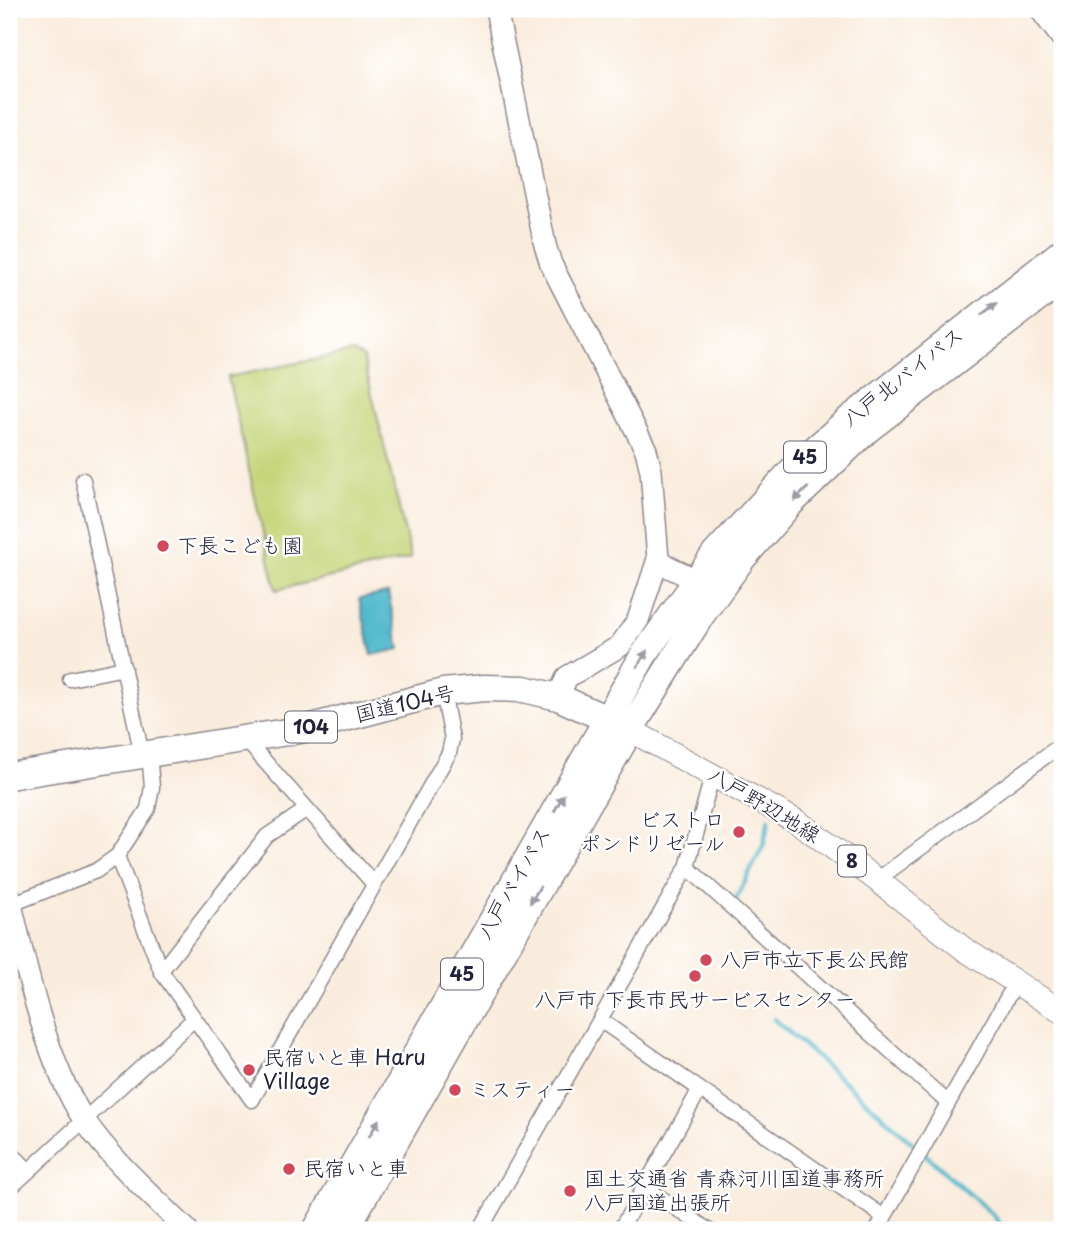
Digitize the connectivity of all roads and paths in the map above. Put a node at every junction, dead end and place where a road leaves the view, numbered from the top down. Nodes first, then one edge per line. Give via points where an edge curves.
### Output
1 (496, 9) edge
2 (1040, 9) edge
3 (1062, 38) edge
4 (1062, 252) edge
5 (1062, 280) edge
6 (83, 480) dead end
7 (659, 559) junction
8 (695, 580) junction
9 (124, 668) junction
10 (70, 679) dead end
11 (443, 692) junction
12 (558, 697) junction
13 (619, 724) junction
14 (244, 738) junction
15 (1062, 744) edge
16 (145, 754) junction
17 (713, 773) junction
18 (9, 776) edge
19 (307, 809) junction
20 (117, 856) junction
21 (687, 867) junction
22 (877, 880) junction
23 (374, 884) junction
24 (9, 901) edge
25 (162, 971) junction
26 (1016, 982) junction
27 (1062, 1012) edge
28 (194, 1018) junction
29 (600, 1020) junction
30 (699, 1091) junction
31 (948, 1103) junction
32 (84, 1120) junction
33 (9, 1151) edge
34 (29, 1171) junction
35 (645, 1187) junction
36 (9, 1189) edge
37 (881, 1224) edge
38 (187, 1230) edge
39 (316, 1230) edge
40 (345, 1230) edge
41 (480, 1230) edge
42 (620, 1230) edge
43 (708, 1230) edge

1 - 7 street via 545,245 646,450
2 - 3 street
8 -> 4 highway, 八戸北バイパス / 45 via 797,465
5 -> 13 highway, 八戸北バイパス / 45 via 867,430 789,505 742,559
6 - 9 street
7 - 8 street
7 - 12 street via 638,620 621,646 567,677
13 -> 8 highway, 八戸北バイパス / 45 via 643,656
9 - 10 street
9 - 16 street
11 - 12 highway, 国道104号 / 104 via 524,689
11 - 14 highway, 国道104号 / 104 via 300,730
11 - 23 street via 452,739 449,753
12 - 13 highway, 国道104号 / 104
13 - 17 main road, 八戸野辺地線 / 8
39 -> 13 highway, 八戸バイパス / 45
13 -> 40 highway, 八戸バイパス / 45
14 - 16 highway, 国道104号 / 104
14 - 19 street
15 - 22 street
16 - 18 highway, 国道104号 / 104
16 - 20 street via 152,788 148,809
17 - 21 street
17 - 22 main road, 八戸野辺地線 / 8 via 798,822
19 - 23 street
19 - 25 street via 267,836
20 - 24 street via 96,871
20 - 25 street
21 - 29 street
21 - 31 street
22 - 26 main road, 八戸野辺地線 / 8 via 964,949
23 - 28 street via 252,1100
24 - 32 street via 41,1020
25 - 28 street
26 - 27 main road, 八戸野辺地線 / 8
26 - 31 street
28 - 32 street
29 - 30 street
29 - 41 street
30 - 35 street
30 - 37 street
31 - 37 street
32 - 34 street
32 - 38 street
33 - 34 street
34 - 36 street
35 - 42 street
35 - 43 street

